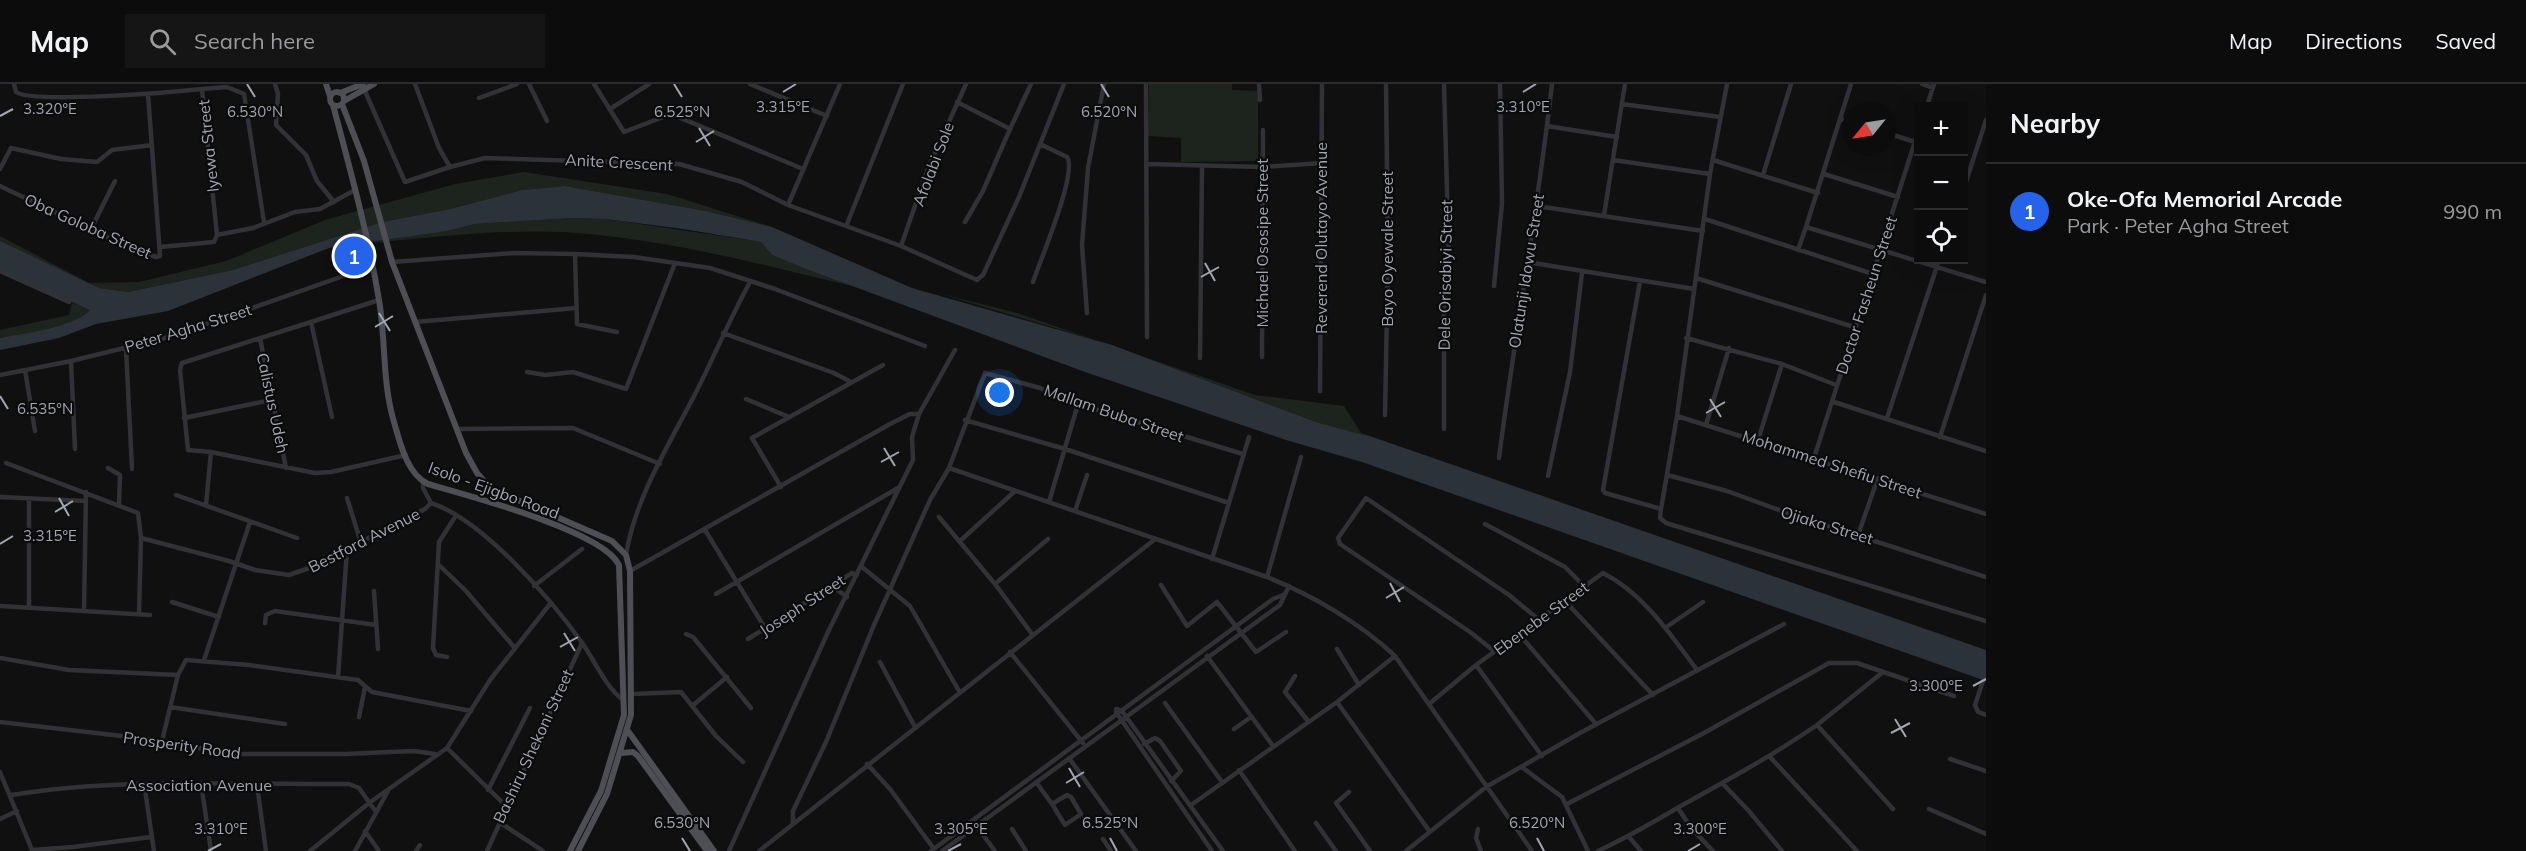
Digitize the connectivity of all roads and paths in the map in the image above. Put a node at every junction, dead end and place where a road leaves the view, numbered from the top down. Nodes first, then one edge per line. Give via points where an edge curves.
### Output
1 (14, 84) edge
2 (275, 84) edge
3 (326, 84) edge
4 (332, 84) edge
5 (374, 84) edge
6 (415, 84) edge
7 (517, 84) edge
8 (529, 84) edge
9 (594, 84) edge
10 (649, 84) edge
11 (750, 84) edge
12 (840, 84) edge
13 (903, 84) edge
14 (966, 84) edge
15 (1031, 84) edge
16 (1064, 84) edge
17 (1104, 84) edge
18 (1146, 84) edge
19 (1259, 84) edge
20 (1322, 84) edge
21 (1386, 84) edge
22 (1444, 84) edge
23 (1500, 84) edge
24 (1552, 84) edge
25 (1624, 84) edge
26 (1727, 84) edge
27 (1791, 84) edge
28 (1851, 84) edge
29 (1922, 84) edge
30 (1934, 86) edge
31 (364, 87) edge
32 (202, 89) junction
33 (148, 94) junction
34 (335, 94) junction
35 (479, 98) dead end
36 (1260, 100) dead end
37 (957, 102) junction
38 (1928, 102) edge
39 (343, 103) junction
40 (1622, 104) junction
41 (333, 105) junction
42 (610, 109) junction
43 (827, 116) junction
44 (1720, 117) junction
45 (1840, 119) joint
46 (1986, 120) edge
47 (547, 121) dead end
48 (1547, 126) junction
49 (1010, 129) junction
50 (1263, 130) dead end
51 (1617, 137) junction
52 (1896, 137) edge
53 (1914, 142) edge
54 (1040, 144) junction
55 (152, 145) junction
56 (1914, 145) edge
57 (1613, 160) junction
58 (1713, 160) junction
59 (1322, 163) junction
60 (1147, 164) junction
61 (1202, 166) junction
62 (450, 167) junction
63 (1262, 167) junction
64 (0, 169) edge
65 (803, 169) junction
66 (1710, 174) junction
67 (1824, 174) junction
68 (1763, 175) junction
69 (1968, 176) edge
70 (115, 181) dead end
71 (0, 186) edge
72 (356, 189) junction
73 (1818, 192) junction
74 (1898, 197) junction
75 (334, 202) junction
76 (788, 205) junction
77 (1537, 206) junction
78 (1604, 215) junction
79 (1705, 219) junction
80 (264, 222) junction
81 (965, 222) dead end
82 (847, 224) junction
83 (1806, 226) junction
84 (92, 229) junction
85 (1703, 231) junction
86 (217, 235) junction
87 (901, 246) junction
88 (160, 247) junction
89 (1881, 248) junction
90 (1798, 250) junction
91 (575, 254) junction
92 (392, 259) junction
93 (1527, 262) junction
94 (675, 263) junction
95 (372, 264) junction
96 (1938, 264) edge
97 (1937, 267) junction
98 (0, 271) edge
99 (1582, 273) junction
100 (7, 274) junction
101 (1873, 274) junction
102 (1696, 278) junction
103 (0, 280) edge
104 (1640, 281) junction
105 (750, 282) junction
106 (1033, 282) dead end
107 (1986, 282) edge
108 (1494, 286) dead end
109 (1694, 289) junction
110 (1986, 295) edge
111 (379, 300) junction
112 (69, 302) dead end
113 (576, 308) junction
114 (1087, 313) dead end
115 (311, 322) junction
116 (415, 322) junction
117 (1854, 327) junction
118 (617, 332) dead end
119 (723, 333) junction
120 (1147, 337) dead end
121 (260, 338) junction
122 (1686, 338) junction
123 (925, 346) dead end
124 (1729, 348) junction
125 (126, 349) junction
126 (955, 350) dead end
127 (1262, 357) dead end
128 (1200, 358) dead end
129 (71, 361) junction
130 (1782, 364) junction
131 (883, 365) dead end
132 (25, 370) junction
133 (527, 372) dead end
134 (0, 375) edge
135 (851, 382) junction
136 (1836, 385) junction
137 (1320, 392) dead end
138 (746, 399) dead end
139 (271, 400) junction
140 (1834, 402) junction
141 (1078, 404) junction
142 (919, 414) junction
143 (1385, 414) dead end
144 (1677, 416) junction
145 (332, 417) dead end
146 (789, 417) junction
147 (184, 418) junction
148 (1887, 418) junction
149 (965, 420) junction
150 (1706, 425) junction
151 (458, 429) junction
152 (1444, 429) dead end
153 (35, 430) dead end
154 (1249, 437) dead end
155 (1940, 437) junction
156 (1758, 440) junction
157 (75, 449) dead end
158 (1065, 449) junction
159 (1986, 451) edge
160 (211, 452) junction
161 (1243, 454) junction
162 (406, 455) junction
163 (1301, 458) dead end
164 (1499, 458) dead end
165 (1814, 458) junction
166 (6, 463) dead end
167 (660, 464) junction
168 (108, 468) dead end
169 (286, 468) junction
170 (950, 468) junction
171 (132, 469) dead end
172 (1087, 475) dead end
173 (1667, 475) junction
174 (1548, 476) dead end
175 (1878, 478) junction
176 (423, 482) junction
177 (780, 487) junction
178 (898, 488) junction
179 (497, 491) junction
180 (1015, 491) junction
181 (86, 492) junction
182 (176, 495) dead end
183 (0, 497) edge
184 (347, 498) dead end
185 (29, 499) junction
186 (86, 501) junction
187 (491, 502) junction
188 (1049, 502) junction
189 (431, 503) junction
190 (1229, 503) junction
191 (119, 504) junction
192 (206, 505) junction
193 (1661, 509) junction
194 (1076, 511) junction
195 (1986, 514) edge
196 (455, 517) junction
197 (939, 518) dead end
198 (250, 522) junction
199 (1485, 524) dead end
200 (705, 530) junction
201 (1858, 535) junction
202 (141, 538) junction
203 (297, 538) dead end
204 (1048, 539) dead end
205 (1154, 540) junction
206 (960, 541) junction
207 (361, 543) junction
208 (582, 549) dead end
209 (347, 550) junction
210 (626, 555) junction
211 (1212, 558) junction
212 (438, 564) junction
213 (237, 565) junction
214 (862, 567) junction
215 (630, 571) junction
216 (857, 575) junction
217 (1267, 577) junction
218 (1986, 577) edge
219 (738, 581) junction
220 (995, 584) junction
221 (1161, 585) dead end
222 (534, 586) junction
223 (1289, 586) junction
224 (833, 587) junction
225 (1585, 587) junction
226 (891, 589) junction
227 (374, 591) dead end
228 (716, 594) dead end
229 (1283, 595) junction
230 (847, 597) junction
231 (172, 602) dead end
232 (1565, 602) junction
233 (1703, 602) dead end
234 (550, 604) junction
235 (0, 606) edge
236 (29, 607) junction
237 (84, 610) junction
238 (139, 614) junction
239 (150, 615) dead end
240 (219, 617) junction
241 (1538, 619) junction
242 (1986, 621) edge
243 (344, 622) junction
244 (265, 623) dead end
245 (1784, 624) dead end
246 (376, 625) junction
247 (1238, 626) junction
248 (765, 628) junction
249 (1665, 628) junction
250 (1286, 632) dead end
251 (1242, 633) junction
252 (1519, 633) junction
253 (686, 634) dead end
254 (1032, 634) junction
255 (748, 639) dead end
256 (582, 643) junction
257 (514, 648) junction
258 (378, 649) dead end
259 (1337, 649) dead end
260 (1204, 651) junction
261 (1494, 651) junction
262 (1010, 652) junction
263 (1208, 656) junction
264 (1395, 656) junction
265 (447, 657) dead end
266 (0, 658) edge
267 (204, 660) junction
268 (880, 662) dead end
269 (1476, 665) junction
270 (1697, 670) junction
271 (1883, 672) junction
272 (1986, 672) edge
273 (178, 675) junction
274 (1295, 676) dead end
275 (338, 677) junction
276 (727, 677) junction
277 (1359, 684) junction
278 (365, 687) junction
279 (959, 691) junction
280 (632, 694) junction
281 (1653, 695) junction
282 (1954, 696) dead end
283 (625, 701) junction
284 (1337, 702) junction
285 (1165, 703) dead end
286 (1429, 704) junction
287 (692, 706) junction
288 (170, 707) junction
289 (530, 708) dead end
290 (751, 708) dead end
291 (471, 711) junction
292 (1122, 711) junction
293 (1116, 715) junction
294 (1986, 715) edge
295 (1126, 716) junction
296 (359, 717) dead end
297 (1251, 717) junction
298 (1120, 720) junction
299 (1308, 721) junction
300 (0, 722) edge
301 (285, 724) dead end
302 (1596, 724) junction
303 (1817, 725) junction
304 (915, 727) junction
305 (1234, 729) dead end
306 (628, 731) junction
307 (162, 741) junction
308 (1084, 744) junction
309 (1144, 744) junction
310 (447, 747) junction
311 (1272, 747) junction
312 (621, 753) junction
313 (435, 754) junction
314 (1542, 756) junction
315 (1770, 757) junction
316 (1069, 758) junction
317 (1950, 759) dead end
318 (743, 762) dead end
319 (867, 764) junction
320 (1523, 768) junction
321 (1239, 770) junction
322 (1986, 771) edge
323 (0, 772) edge
324 (1171, 781) junction
325 (1036, 782) junction
326 (1222, 782) junction
327 (144, 783) junction
328 (201, 783) junction
329 (1723, 784) junction
330 (257, 785) junction
331 (1486, 787) junction
332 (389, 788) junction
333 (489, 790) junction
334 (1349, 792) dead end
335 (11, 795) junction
336 (369, 803) junction
337 (1052, 804) junction
338 (1567, 804) junction
339 (506, 806) junction
340 (1191, 806) junction
341 (1678, 808) junction
342 (1929, 808) dead end
343 (1893, 809) dead end
344 (17, 811) junction
345 (376, 812) junction
346 (0, 819) edge
347 (972, 820) junction
348 (498, 822) junction
349 (793, 823) junction
350 (1316, 823) dead end
351 (977, 826) junction
352 (1012, 829) dead end
353 (1478, 829) dead end
354 (365, 831) junction
355 (1430, 832) junction
356 (1986, 834) edge
357 (151, 837) junction
358 (1629, 837) junction
359 (1103, 839) dead end
360 (420, 844) dead end
361 (32, 850) edge
362 (932, 850) edge
363 (154, 851) edge
364 (211, 851) edge
365 (266, 851) edge
366 (310, 851) edge
367 (355, 851) edge
368 (379, 851) edge
369 (416, 851) edge
370 (487, 851) edge
371 (543, 851) edge
372 (570, 851) edge
373 (579, 851) edge
374 (707, 851) edge
375 (714, 851) edge
376 (729, 851) edge
377 (759, 851) edge
378 (942, 851) edge
379 (995, 851) edge
380 (1026, 851) edge
381 (1111, 851) edge
382 (1137, 851) edge
383 (1212, 851) edge
384 (1223, 851) edge
385 (1295, 851) edge
386 (1336, 851) edge
387 (1370, 851) edge
388 (1406, 851) edge
389 (1481, 851) edge
390 (1532, 851) edge
391 (1588, 851) edge
392 (1598, 851) edge
393 (1641, 851) edge
394 (1713, 851) edge
395 (1782, 851) edge
396 (1857, 851) edge

1 - 33 street, Iyewa Street via 16,92 22,95
2 - 75 street via 276,126 306,155 317,181
3 - 34 main road
4 - 34 main road
5 - 31 main road
6 - 62 street
7 - 35 street
8 - 47 street
9 - 42 street
10 - 42 street
11 - 43 street
12 - 43 street
13 - 82 street
14 - 37 street, Afolabi Sole
15 - 49 street
16 - 54 street
17 - 114 street via 1088,168 1082,245
18 - 60 street
19 - 36 street
20 - 59 street, Reverend Olutayo Avenue
21 - 143 street, Bayo Oyewale Street
22 - 152 street, Dele Orisabiyi Street via 1449,262 1444,306
23 - 108 street via 1502,203
24 - 48 street, Olatunji Idowu Street
25 - 40 street
26 - 44 street
27 - 68 street
28 - 45 street
29 - 30 street
30 - 38 street
31 - 34 main road
31 - 39 main road
31 - 62 street, Anite Crescent via 405,182
32 - 33 street, Iyewa Street
32 - 80 street via 227,87 244,94
32 - 86 street, Iyewa Street
33 - 55 street, Oba Goloba Street
34 - 39 main road
34 - 41 main road
37 - 49 street
37 - 87 street, Afolabi Sole
39 - 41 main road
39 - 92 main road, Isolo - Ejigbo Road
40 - 44 street
40 - 51 street
41 - 72 main road
42 - 65 street via 624,132 671,114
43 - 65 street
44 - 58 street
45 - 67 street
46 - 69 street
48 - 51 street
48 - 77 street, Olatunji Idowu Street
49 - 81 street
50 - 63 street, Michael Ososipe Street
51 - 57 street
52 - 53 street
54 - 87 street, Anite Crescent via 981,278 970,279
54 - 106 street via 1067,157 1071,164 1066,191
55 - 64 street via 112,150 97,162 11,148
55 - 88 street, Oba Goloba Street
56 - 74 street, Doctor Fasheun Street
57 - 66 street
57 - 78 street
58 - 66 street
58 - 68 street
59 - 63 street
59 - 137 street, Reverend Olutayo Avenue
60 - 61 street
60 - 120 street
61 - 63 street
61 - 128 street
62 - 76 street, Anite Crescent via 484,158 680,164 742,182
63 - 127 street, Michael Ososipe Street
65 - 76 street
66 - 79 street
67 - 73 street
67 - 74 street
68 - 73 street
70 - 84 street
71 - 84 street, Oba Goloba Street
72 - 75 street
72 - 95 main road, Isolo - Ejigbo Road
73 - 83 street
74 - 89 street, Doctor Fasheun Street
75 - 80 street
76 - 82 street, Anite Crescent
77 - 78 street
77 - 93 street, Olatunji Idowu Street
78 - 85 street
79 - 85 street
79 - 90 street
80 - 86 street
82 - 87 street, Anite Crescent
83 - 89 street
83 - 90 street
84 - 88 street, Oba Goloba Street via 156,257 160,256
85 - 102 street
86 - 88 street via 214,242
89 - 97 street
89 - 101 street, Doctor Fasheun Street
90 - 101 street
91 - 92 street
91 - 94 street
91 - 113 street
92 - 116 main road, Isolo - Ejigbo Road
93 - 99 street
93 - 164 street, Olatunji Idowu Street
94 - 105 street via 710,268
94 - 133 street via 626,389 573,372
95 - 111 main road, Isolo - Ejigbo Road
95 - 125 street, Peter Agha Street via 309,290
96 - 97 street
97 - 107 street
97 - 148 street
98 - 100 street
99 - 104 street
99 - 174 street via 1570,372
100 - 103 street
100 - 112 street
101 - 117 street, Doctor Fasheun Street
102 - 109 street
102 - 117 street
104 - 109 street
104 - 193 street via 1603,490
105 - 119 street
105 - 123 street
109 - 122 street
110 - 155 street
111 - 115 street
111 - 162 main road, Isolo - Ejigbo Road via 387,393
113 - 116 street
113 - 118 street via 577,324
115 - 121 street
115 - 145 street
116 - 151 main road, Isolo - Ejigbo Road
117 - 136 street, Doctor Fasheun Street
119 - 135 street
119 - 167 street
121 - 139 street, Calistus Udeh
121 - 147 street via 182,363
122 - 124 street
122 - 144 street
124 - 130 street
124 - 150 street
125 - 129 street, Peter Agha Street
125 - 171 street
126 - 142 street
129 - 132 street, Peter Agha Street
129 - 157 street
130 - 136 street
130 - 156 street
131 - 135 street
132 - 134 street, Peter Agha Street
132 - 153 street
135 - 146 street
136 - 140 street, Doctor Fasheun Street
138 - 146 street
139 - 147 street
139 - 169 street, Calistus Udeh
140 - 148 street
140 - 165 street, Doctor Fasheun Street
141 - 149 street, Mallam Buba Street via 1040,388 985,373
141 - 158 street
141 - 161 street, Mallam Buba Street
142 - 177 street via 890,424
142 - 178 street via 912,437 913,460
144 - 150 street, Mohammed Shefiu Street
144 - 173 street
146 - 177 street via 752,438
147 - 160 street via 188,450
148 - 155 street
149 - 158 street
149 - 170 street
150 - 156 street, Mohammed Shefiu Street
151 - 167 street via 573,428
151 - 179 main road, Isolo - Ejigbo Road via 477,472
154 - 161 street
155 - 159 street
156 - 165 street, Mohammed Shefiu Street
158 - 188 street
158 - 190 street
160 - 169 street
160 - 192 street
161 - 190 street
162 - 169 street via 331,472
162 - 176 main road, Isolo - Ejigbo Road
163 - 217 street
165 - 175 street, Mohammed Shefiu Street
166 - 181 street
167 - 210 street via 640,502
168 - 191 street via 120,476
170 - 180 street
170 - 226 street via 930,500
172 - 194 street
173 - 193 street
173 - 201 street, Ojiaka Street
175 - 195 street, Mohammed Shefiu Street
175 - 201 street
176 - 187 main road, Isolo - Ejigbo Road
176 - 189 street, Bestford Avenue
177 - 200 street
178 - 214 street
178 - 219 street
179 - 187 main road
179 - 210 main road, Isolo - Ejigbo Road via 612,542
180 - 188 street
180 - 206 street
181 - 186 street
181 - 191 street
182 - 192 street
183 - 185 street
184 - 207 street
185 - 186 street
185 - 236 street
186 - 237 street
187 - 283 main road, Isolo - Ejigbo Road via 571,533 616,558 621,572
188 - 194 street
189 - 196 street
189 - 207 street, Bestford Avenue
190 - 211 street
191 - 202 street via 138,513
192 - 198 street
193 - 242 street via 1660,518 1666,523
194 - 205 street
196 - 212 street via 440,539
196 - 222 street via 491,541
197 - 206 street
198 - 203 street
198 - 213 street
199 - 225 street via 1565,567
200 - 215 street
200 - 219 street
201 - 218 street, Ojiaka Street
202 - 213 street, Bestford Avenue
202 - 238 street
204 - 220 street
205 - 211 street
205 - 254 street
206 - 220 street
207 - 209 street, Bestford Avenue
208 - 222 street
209 - 213 street, Bestford Avenue via 289,575
209 - 243 street
210 - 215 main road
211 - 217 street
212 - 257 street
212 - 265 street via 433,648 435,655
213 - 240 street
214 - 216 street
214 - 226 street
215 - 280 main road
216 - 224 street, Joseph Street via 852,573
216 - 230 street
217 - 223 street
219 - 228 street
219 - 248 street
220 - 254 street
221 - 247 street via 1187,626 1217,602
222 - 234 street
223 - 229 street
223 - 264 street via 1376,638
224 - 230 street
224 - 248 street, Joseph Street
225 - 232 street, Ebenebe Street
225 - 249 street, Ebenebe Street via 1603,573 1636,596
226 - 279 street via 909,606
226 - 349 street via 793,811
227 - 246 street
229 - 247 street
229 - 251 street via 1280,605
230 - 376 street
231 - 240 street
232 - 241 street, Ebenebe Street
232 - 281 street
233 - 249 street
234 - 256 street
234 - 257 street
235 - 236 street
236 - 237 street
237 - 238 street
238 - 239 street
240 - 267 street
241 - 252 street, Ebenebe Street
241 - 261 street via 1366,498 1338,538 1340,544
243 - 244 street via 275,611 266,615
243 - 246 street
243 - 275 street
245 - 270 street
246 - 258 street
247 - 251 street
247 - 260 street
248 - 255 street, Joseph Street
249 - 270 street, Ebenebe Street
250 - 251 street via 1256,652
251 - 263 street
252 - 261 street, Ebenebe Street
252 - 302 street
253 - 276 street
254 - 262 street
256 - 283 street
256 - 339 street, Bashiru Shekoni Street
257 - 291 street
259 - 277 street
260 - 263 street
260 - 292 street
261 - 269 street, Ebenebe Street
262 - 279 street
262 - 308 street
263 - 295 street
263 - 297 street
264 - 277 street
264 - 286 street
266 - 273 street via 69,670
267 - 273 street via 183,662
267 - 275 street
268 - 304 street
269 - 286 street, Ebenebe Street
269 - 314 street
270 - 281 street
271 - 282 street
271 - 303 street
271 - 338 street via 1857,663 1829,663
272 - 294 street via 1975,708
273 - 288 street
274 - 299 street via 1285,692
275 - 278 street via 358,680
276 - 287 street
276 - 290 street
277 - 284 street
278 - 291 street via 372,692
278 - 296 street
279 - 304 street
280 - 287 street via 676,691
280 - 306 main road
281 - 302 street
283 - 372 main road, Isolo - Ejigbo Road via 620,736 601,791
284 - 299 street
284 - 355 street
285 - 326 street
286 - 331 street
287 - 318 street
288 - 301 street
288 - 307 street
289 - 333 street
291 - 310 street
292 - 293 street
292 - 295 street
293 - 298 street
293 - 308 street
295 - 298 street
295 - 309 street
297 - 305 street
297 - 311 street
298 - 308 street
298 - 383 street
299 - 311 street
300 - 307 street, Prosperity Road
302 - 314 street
303 - 315 street
303 - 343 street
304 - 319 street
306 - 312 main road
306 - 375 main road
307 - 313 street, Prosperity Road via 247,755 414,751
308 - 316 street
308 - 347 street via 1030,776
309 - 324 street
309 - 324 street via 1155,738 1160,741 1181,771
310 - 313 street
310 - 333 street
311 - 321 street
312 - 373 main road via 603,803
312 - 374 main road via 633,752 638,756
313 - 332 street
314 - 320 street
315 - 329 street
315 - 396 street
316 - 325 street
316 - 382 street
317 - 322 street
319 - 349 street
319 - 362 street via 890,789
320 - 331 street
320 - 338 street via 1555,790
321 - 326 street
321 - 385 street
323 - 335 street
324 - 340 street
325 - 337 street
325 - 351 street
326 - 340 street
327 - 328 street, Association Avenue
327 - 335 street, Association Avenue
327 - 357 street
328 - 330 street, Association Avenue
328 - 364 street
329 - 341 street
329 - 395 street
330 - 336 street, Association Avenue via 353,785 360,788
330 - 365 street
331 - 355 street
331 - 390 street
332 - 336 street
332 - 345 street
333 - 339 street
334 - 387 street via 1336,802
335 - 344 street
336 - 345 street, Association Avenue
336 - 366 street
337 - 337 street via 1065,825 1081,814 1069,795
338 - 391 street
339 - 348 street, Bashiru Shekoni Street
340 - 384 street
341 - 358 street
341 - 394 street
342 - 356 street
344 - 346 street
344 - 361 street
345 - 354 street
347 - 351 street
347 - 362 street
348 - 370 street, Bashiru Shekoni Street
348 - 371 street
349 - 377 street
350 - 386 street
351 - 378 street
351 - 379 street
352 - 380 street
353 - 389 street via 1476,838
354 - 367 street
354 - 368 street
355 - 388 street
357 - 361 street
357 - 363 street
358 - 392 street
358 - 393 street
359 - 381 street
360 - 369 street

